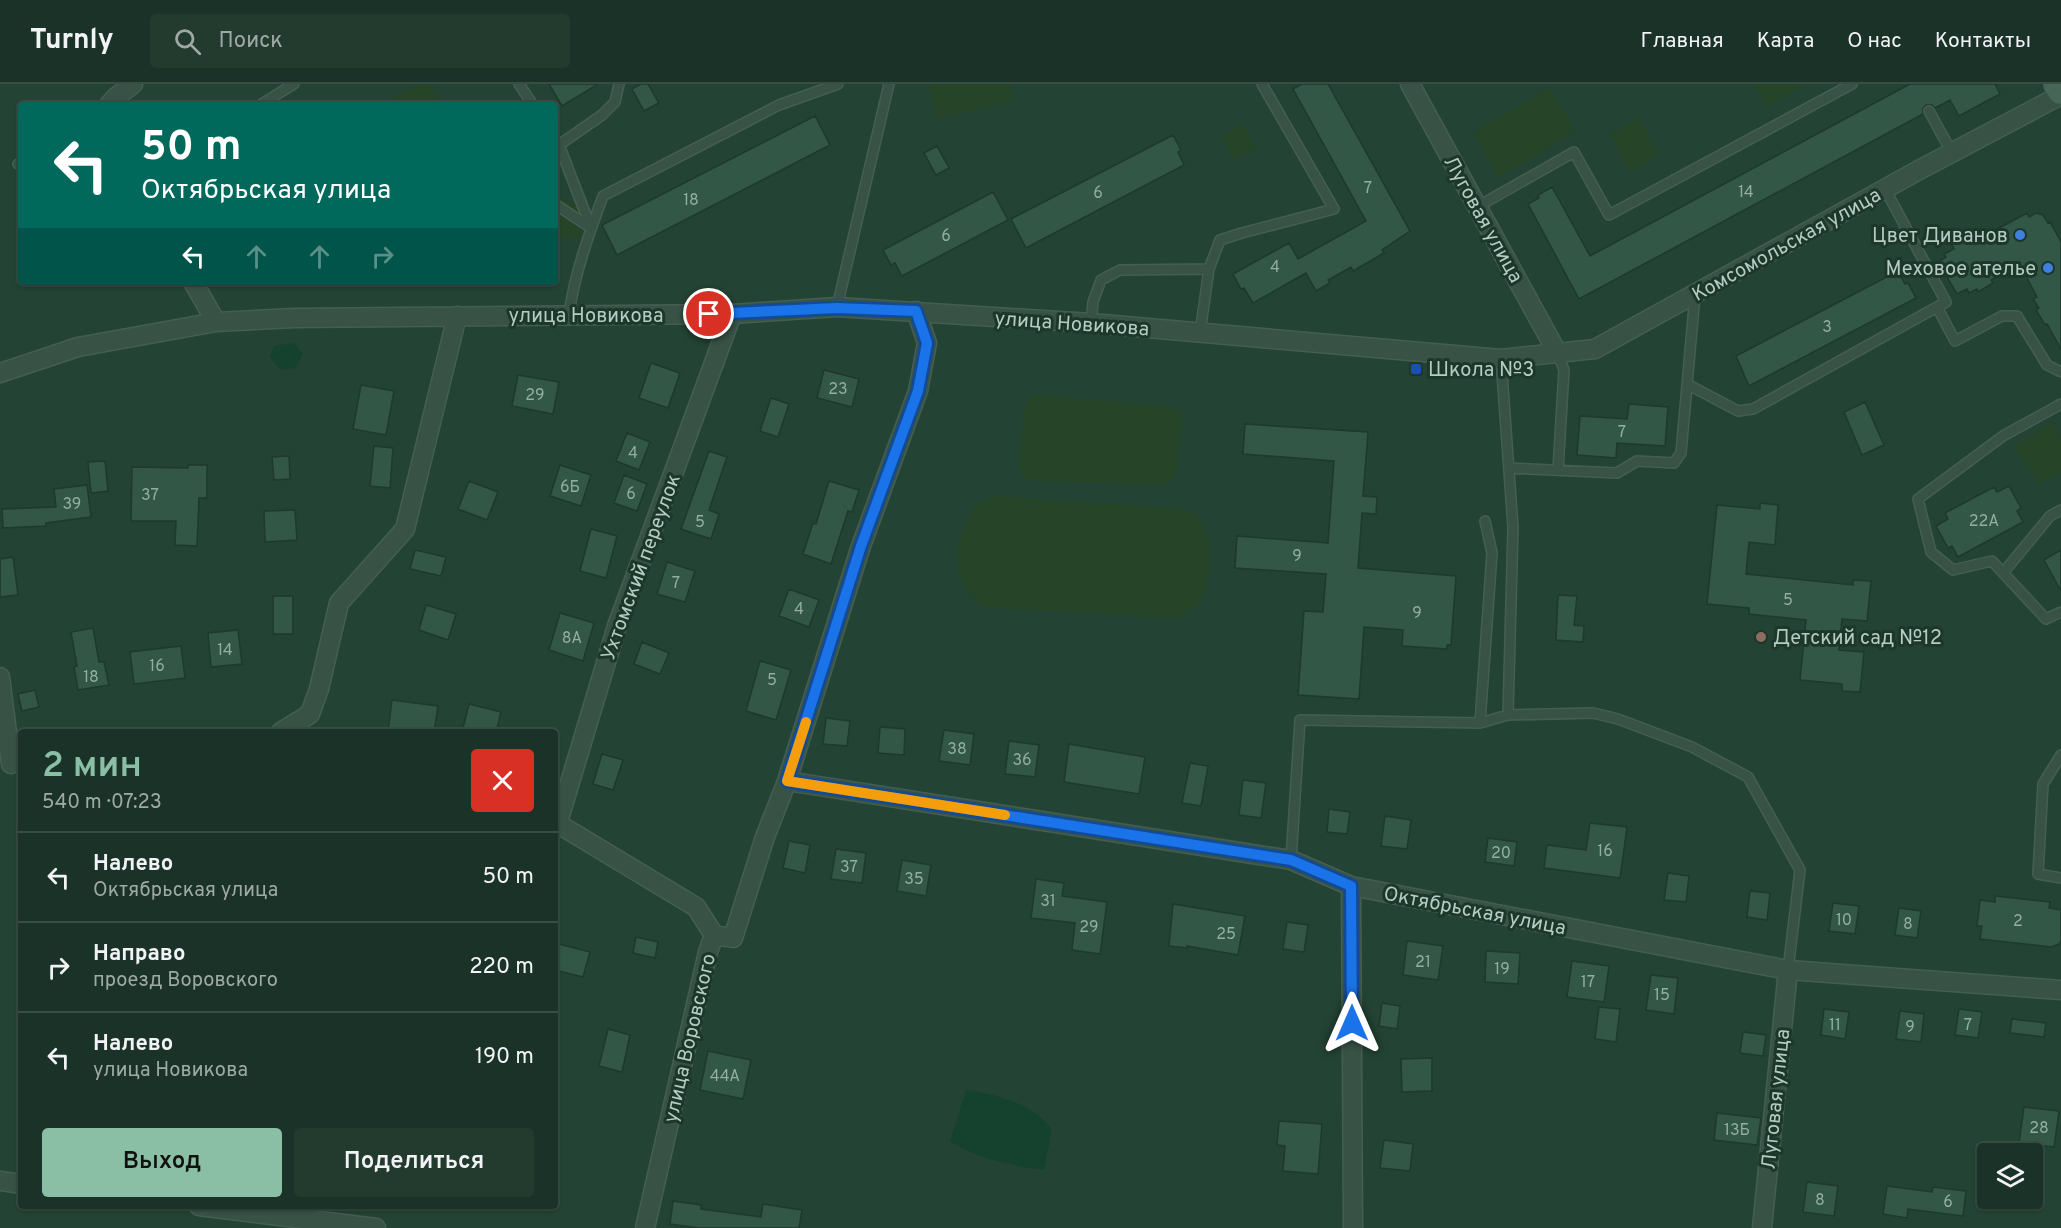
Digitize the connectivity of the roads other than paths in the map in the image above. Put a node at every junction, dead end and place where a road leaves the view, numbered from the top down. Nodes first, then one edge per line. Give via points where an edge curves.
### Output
1 (133, 84) edge
2 (294, 84) edge
3 (519, 84) edge
4 (619, 84) edge
5 (838, 84) edge
6 (889, 84) edge
7 (1262, 84) edge
8 (1410, 84) edge
9 (1852, 84) edge
10 (2057, 84) edge
11 (2061, 93) edge
12 (112, 102) edge
13 (265, 102) edge
14 (531, 102) edge
15 (1929, 111) dead end
16 (558, 141) edge
17 (558, 145) edge
18 (1952, 153) junction
19 (1885, 189) junction
20 (558, 206) edge
21 (1477, 207) junction
22 (591, 228) junction
23 (1209, 269) junction
24 (195, 285) edge
25 (1695, 295) junction
26 (1937, 307) junction
27 (837, 308) junction
28 (916, 311) junction
29 (732, 314) junction
30 (569, 315) junction
31 (457, 316) junction
32 (216, 322) junction
33 (1091, 323) junction
34 (1200, 333) junction
35 (1558, 354) junction
36 (1501, 359) junction
37 (2061, 372) edge
38 (0, 373) edge
39 (1687, 384) junction
40 (2061, 404) edge
41 (1509, 468) junction
42 (1558, 470) junction
43 (2061, 510) edge
44 (1485, 521) dead end
45 (2003, 573) junction
46 (2061, 612) edge
47 (0, 677) edge
48 (1508, 715) junction
49 (1480, 723) junction
50 (286, 729) edge
51 (2061, 755) edge
52 (11, 763) edge
53 (787, 781) junction
54 (558, 816) edge
55 (558, 823) edge
56 (1291, 860) junction
57 (2061, 878) edge
58 (1351, 886) junction
59 (714, 935) junction
60 (1788, 970) junction
61 (2061, 990) edge
62 (0, 1181) edge
63 (18, 1184) edge
64 (223, 1209) edge
65 (376, 1228) edge
66 (645, 1228) edge
67 (1353, 1228) edge
68 (1762, 1228) edge

1 - 12 street
2 - 13 lane
3 - 14 lane
4 - 16 lane via 615,102 602,115
5 - 22 lane via 779,105 603,196
6 - 27 lane
7 - 23 lane via 1334,209 1220,240
8 - 21 street, Луговая улица
9 - 21 lane via 1609,215 1574,152
10 - 11 main road
11 - 18 street, Комсомольская улица
15 - 18 lane
17 - 22 lane
18 - 19 street, Комсомольская улица
19 - 25 street, Комсомольская улица
19 - 26 lane via 1946,302
20 - 22 lane
21 - 35 street, Луговая улица
22 - 30 lane
23 - 33 lane via 1120,270 1101,280
23 - 34 lane
24 - 32 street
25 - 35 street, Комсомольская улица via 1595,349
25 - 39 lane
26 - 37 lane via 1955,341 2002,316 2017,316 2047,365
26 - 39 lane via 1753,409 1738,411
27 - 28 street, улица Новикова
27 - 29 street, улица Новикова
28 - 33 street, улица Новикова
28 - 53 street via 927,343 918,391 861,546
29 - 30 street, улица Новикова
29 - 54 street, Ухтомский переулок via 617,626
30 - 31 street, улица Новикова
31 - 32 street, улица Новикова
31 - 50 street via 405,530 339,603 310,714
32 - 38 street, улица Новикова via 78,346
33 - 34 street, улица Новикова
34 - 36 street, улица Новикова
35 - 36 street, Комсомольская улица
35 - 42 lane via 1564,370
36 - 41 lane
39 - 42 lane via 1681,453 1674,463 1637,461 1617,473
40 - 45 lane via 2003,436 1917,500 1931,552 1953,570 1992,561
41 - 42 lane
41 - 48 lane via 1513,527
43 - 45 lane via 2050,516
44 - 49 lane via 1492,553
45 - 46 lane via 2046,620
47 - 52 street
48 - 49 lane
48 - 60 lane via 1602,715 1692,747 1749,777 1800,870
49 - 56 lane via 1300,720
51 - 57 lane via 2043,784 2038,874
53 - 56 street, Октябрьская улица
53 - 59 street via 733,938
55 - 59 street, улица Воровского via 696,907
56 - 58 street, Октябрьская улица
58 - 60 street, Октябрьская улица
58 - 67 street
59 - 66 street, улица Воровского
60 - 61 street, Октябрьская улица
60 - 68 street, Луговая улица
62 - 63 street
64 - 65 street

